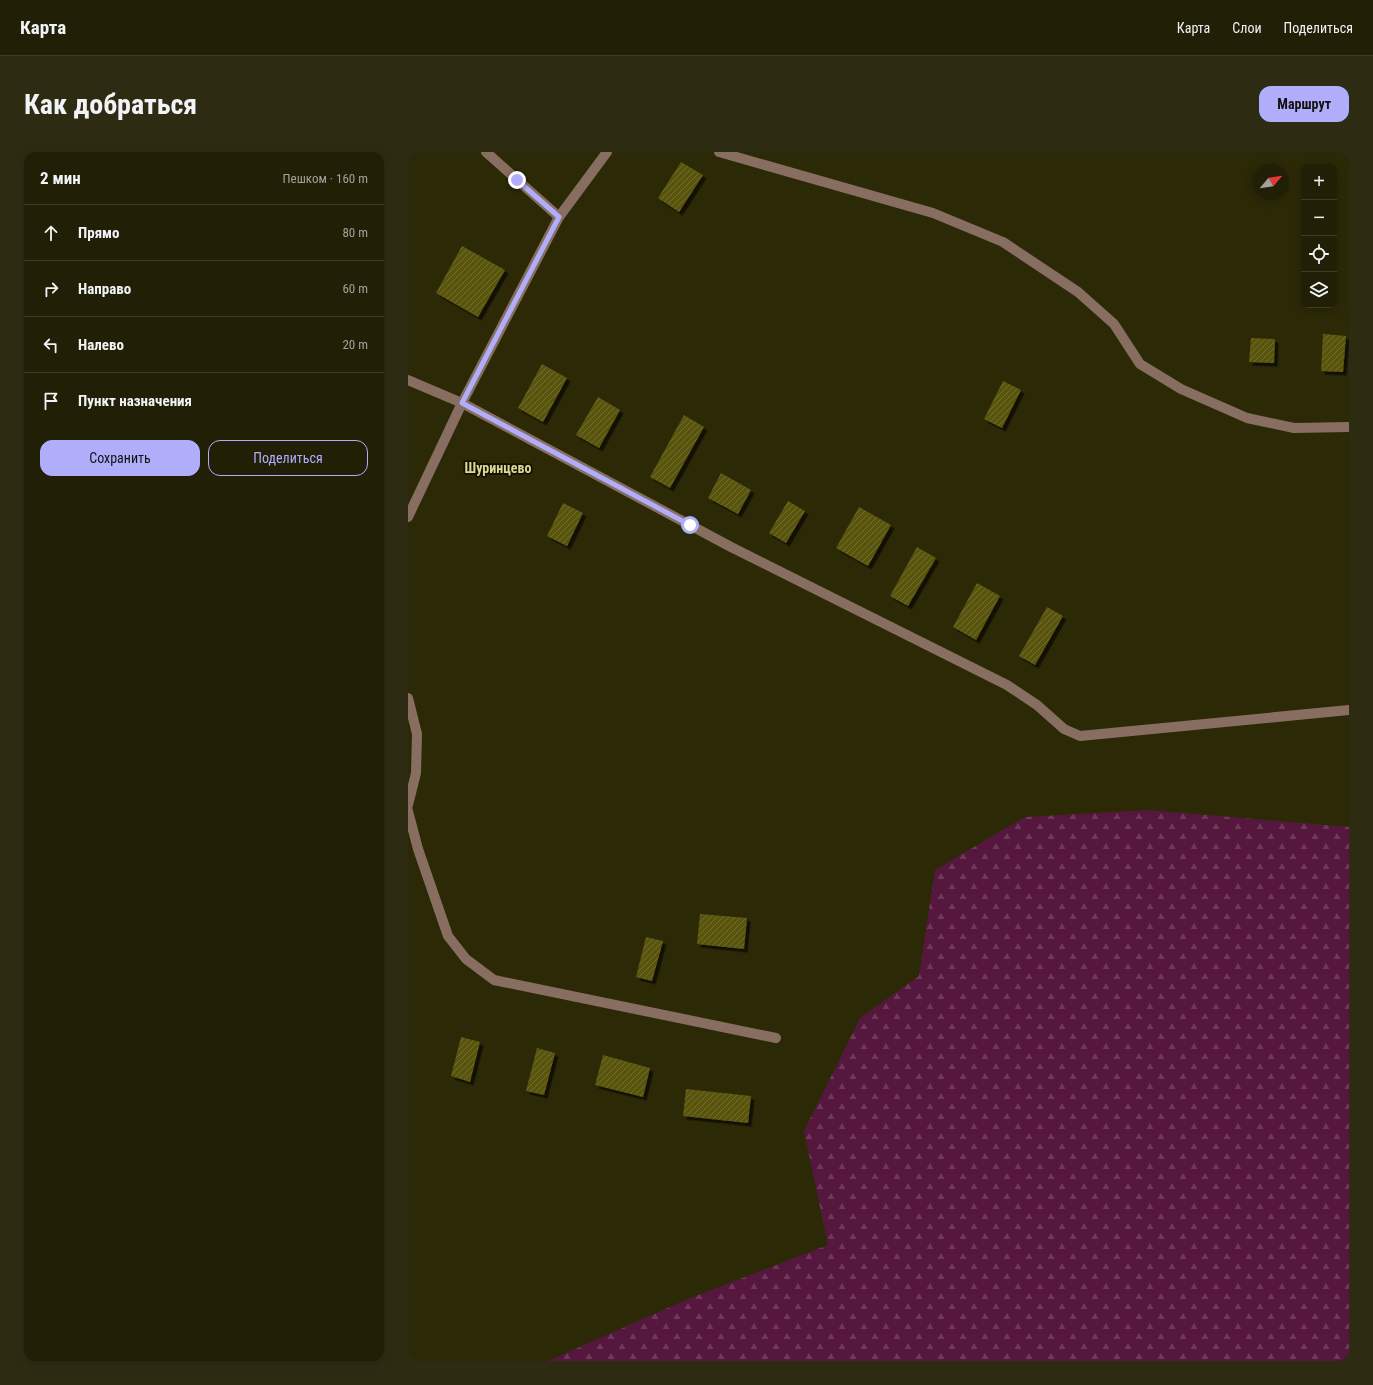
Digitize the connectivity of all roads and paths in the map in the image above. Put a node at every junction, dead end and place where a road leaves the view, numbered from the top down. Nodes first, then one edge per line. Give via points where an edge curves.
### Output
1 (486, 152) edge
2 (606, 152) edge
3 (719, 152) edge
4 (559, 217) junction
5 (408, 380) edge
6 (462, 403) junction
7 (1349, 427) edge
8 (408, 517) edge
9 (408, 698) edge
10 (1349, 710) edge
11 (408, 804) edge
12 (408, 811) edge
13 (776, 1038) dead end

1 - 4 street
2 - 4 street
3 - 7 street via 933,213 1003,242 1078,292 1114,324 1140,364 1181,389 1247,418 1294,428
4 - 6 street
5 - 6 street
6 - 8 street
6 - 10 street via 730,547 1008,685 1038,705 1064,729 1080,736
9 - 11 street via 417,734 416,773
12 - 13 street via 418,849 448,936 466,959 494,980

